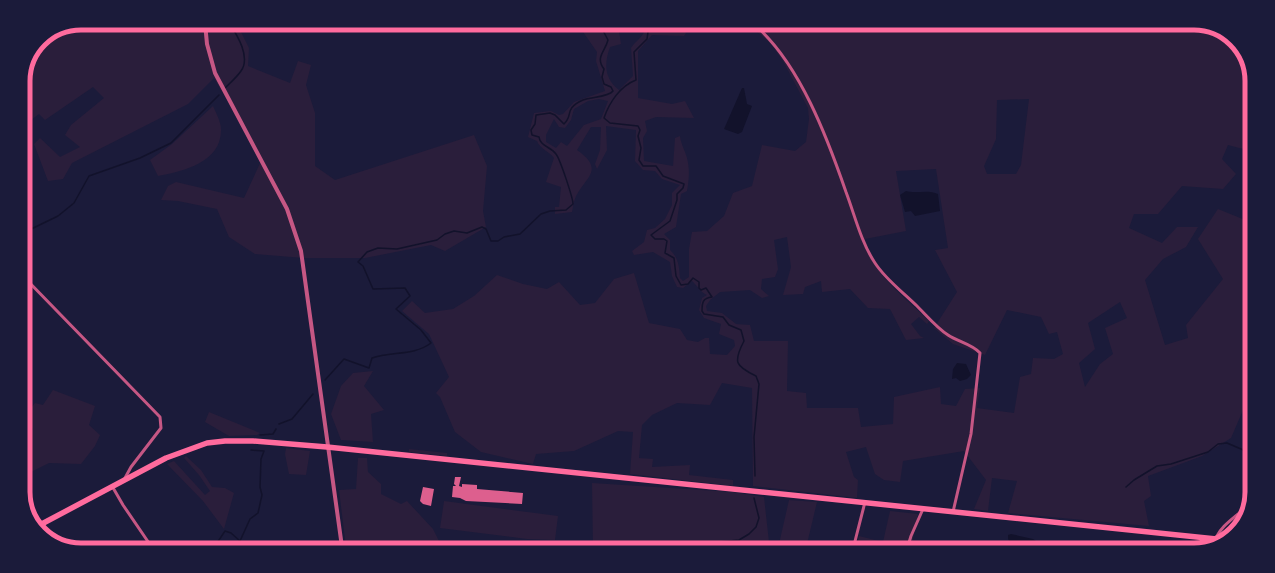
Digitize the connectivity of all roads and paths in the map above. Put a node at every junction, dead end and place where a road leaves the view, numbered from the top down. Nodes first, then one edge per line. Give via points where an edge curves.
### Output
1 (206, 30) edge
2 (760, 30) edge
3 (30, 283) edge
4 (327, 447) junction
5 (124, 480) junction
6 (112, 486) junction
7 (865, 502) junction
8 (923, 509) junction
9 (953, 512) junction
10 (1241, 512) edge
11 (42, 524) edge
12 (1218, 537) edge
13 (1207, 541) edge
14 (149, 543) edge
15 (341, 543) edge
16 (855, 543) edge
17 (909, 543) edge

1 - 4 street via 215,73 287,210 296,235 303,267
2 - 9 street via 784,56 824,131 862,238 875,263 883,274 942,330 980,353 971,434
3 - 5 street via 160,417 161,428
4 - 5 highway via 253,441 207,443 166,458
4 - 7 highway
4 - 15 street
5 - 6 highway
6 - 11 highway
6 - 14 street
7 - 8 highway
7 - 16 street
8 - 9 highway
8 - 17 street
9 - 13 highway
10 - 12 street via 1226,523

